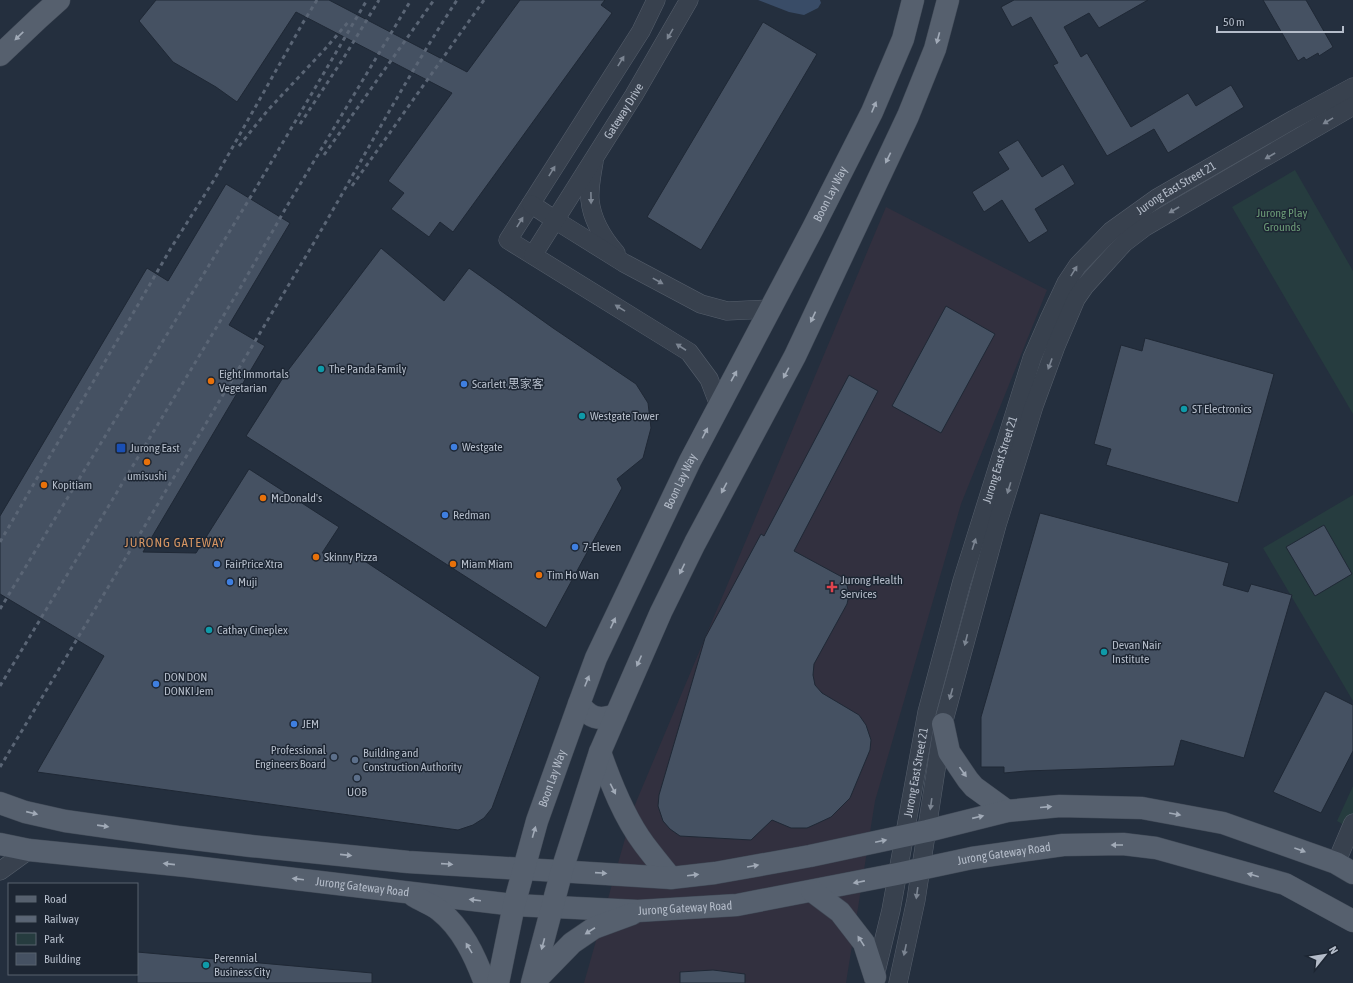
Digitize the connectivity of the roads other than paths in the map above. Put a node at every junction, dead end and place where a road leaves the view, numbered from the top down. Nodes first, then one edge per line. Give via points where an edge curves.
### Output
1 (60, 0) edge
2 (656, 0) edge
3 (689, 0) edge
4 (913, 0) edge
5 (948, 0) edge
6 (0, 55) edge
7 (1353, 87) edge
8 (1353, 106) edge
9 (594, 159) junction
10 (531, 204) junction
11 (555, 220) junction
12 (533, 255) junction
13 (624, 263) junction
14 (771, 309) junction
15 (719, 405) junction
16 (578, 704) junction
17 (616, 715) junction
18 (943, 724) junction
19 (600, 752) junction
20 (0, 803) edge
21 (1007, 811) junction
22 (1353, 823) edge
23 (927, 831) junction
24 (904, 836) junction
25 (0, 844) edge
26 (1353, 848) edge
27 (29, 850) junction
28 (921, 868) junction
29 (1344, 868) edge
30 (523, 869) junction
31 (562, 870) junction
32 (0, 871) edge
33 (897, 874) junction
34 (671, 878) junction
35 (812, 891) junction
36 (406, 892) junction
37 (514, 905) junction
38 (552, 906) junction
39 (638, 911) junction
40 (1353, 921) edge
41 (874, 980) edge
42 (485, 983) edge
43 (498, 983) edge
44 (532, 983) edge
45 (898, 983) edge

1 -> 6 main road
10 -> 2 street via 641,30
3 -> 9 street, Gateway Drive
14 -> 4 main road, Boon Lay Way via 872,112 903,39
5 -> 17 main road via 935,49 908,116 795,356 661,612
24 -> 7 street, Jurong East Street 21 via 927,712 962,581 1032,358 1048,319 1070,277 1078,265 1128,217
8 -> 18 street, Jurong East Street 21 via 1145,226 1124,243 1076,299 1034,406 997,525
9 - 11 street, Gateway Drive
9 -> 13 street via 590,200 595,222
10 - 11 street
12 -> 10 street via 508,240
11 - 12 street, Gateway Drive
11 - 13 street
15 -> 12 street via 709,379 690,352
13 -> 14 street via 701,304 727,311
15 -> 14 main road, Boon Lay Way
16 -> 15 main road, Boon Lay Way via 600,651 690,460
16 - 17 main road via 595,717 606,718
30 -> 16 main road, Boon Lay Way
17 - 19 main road
18 -> 21 main road via 948,752 968,780
18 -> 23 street, Jurong East Street 21
19 - 31 main road
19 -> 34 main road via 610,782 626,815 643,843
20 -> 30 main road via 25,812 65,821 178,837 408,862
23 -> 21 main road
21 -> 29 main road via 1060,806 1142,808 1223,823
22 - 29 street
23 - 24 main road
23 - 28 street, Jurong East Street 21
24 - 33 street, Jurong East Street 21
34 -> 24 main road via 810,856
25 - 27 main road, Jurong Gateway Road
26 - 29 street
27 - 32 street
36 -> 27 main road, Jurong Gateway Road
28 - 33 main road, Jurong Gateway Road
40 -> 28 main road, Jurong Gateway Road via 1285,884 1149,848 1123,844 1063,845
28 -> 45 street, Jurong East Street 21
30 - 31 main road
30 - 37 main road, Boon Lay Way
31 -> 34 main road
31 - 38 main road
33 -> 35 main road, Jurong Gateway Road
33 - 41 street, Jurong East Street 21
35 - 39 main road, Jurong Gateway Road via 737,905
41 -> 35 main road via 864,943 840,912
37 -> 36 main road, Jurong Gateway Road
42 -> 36 main road via 478,963 457,928 438,910
37 - 38 main road, Jurong Gateway Road
37 - 43 main road, Boon Lay Way
38 - 39 main road, Jurong Gateway Road
38 -> 44 main road
39 -> 44 main road via 594,928 572,943

